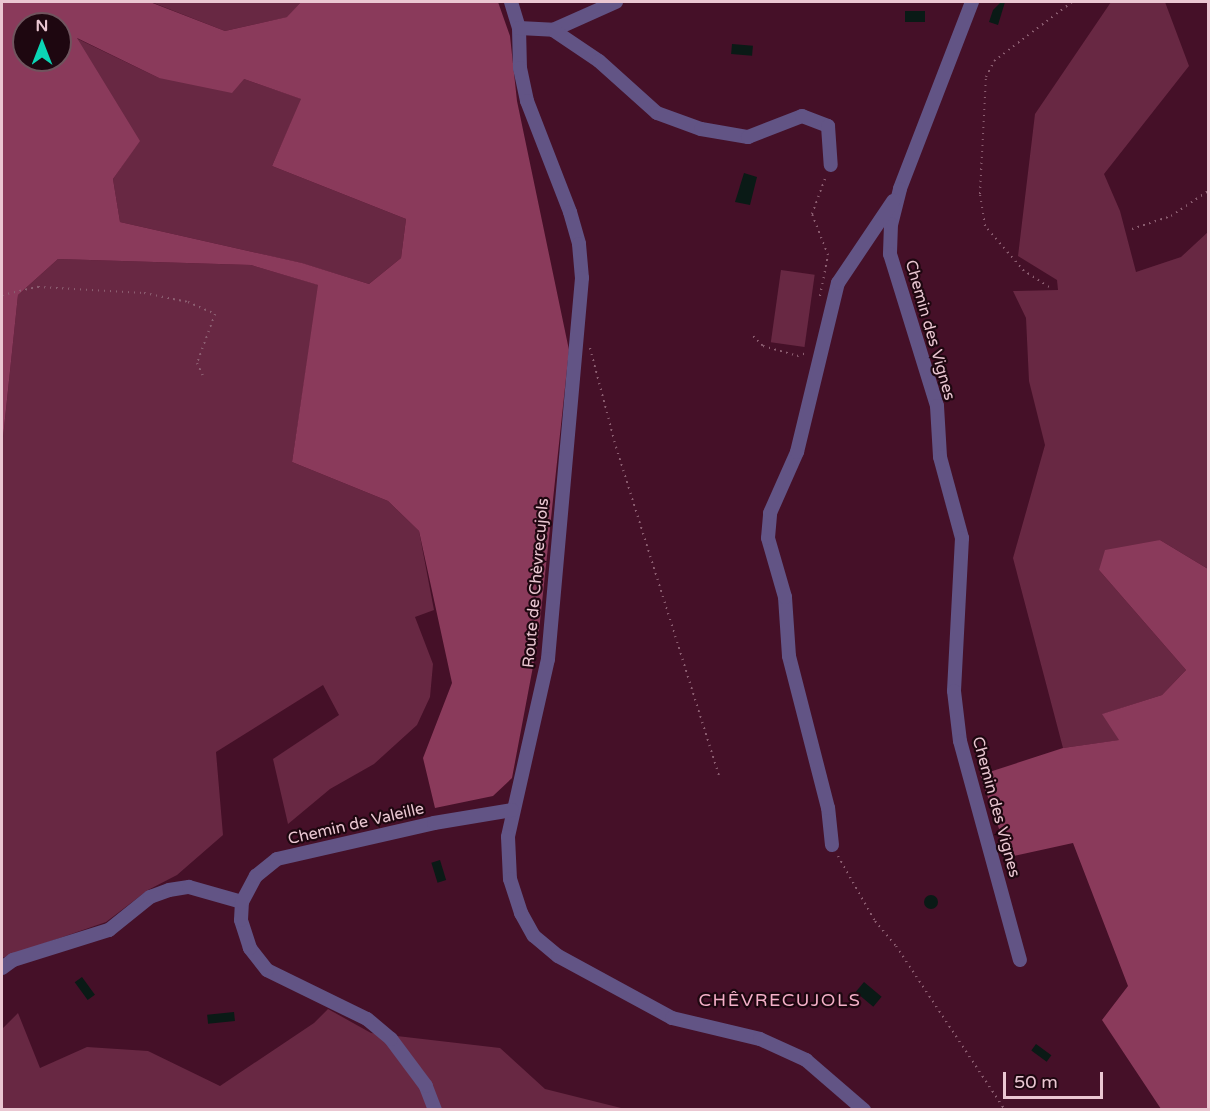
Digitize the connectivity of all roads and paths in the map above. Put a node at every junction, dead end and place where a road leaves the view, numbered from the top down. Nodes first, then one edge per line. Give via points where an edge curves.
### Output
1 (511, 2) edge
2 (616, 2) edge
3 (972, 2) edge
4 (1072, 2) edge
5 (519, 28) junction
6 (553, 30) junction
7 (831, 165) joint
8 (900, 189) junction
9 (1209, 191) edge
10 (1132, 229) dead end
11 (1049, 287) dead end
12 (2, 295) edge
13 (819, 298) dead end
14 (753, 336) dead end
15 (577, 337) junction
16 (808, 353) dead end
17 (203, 376) dead end
18 (719, 776) dead end
19 (512, 810) junction
20 (832, 845) joint
21 (242, 902) junction
22 (1020, 960) dead end
23 (2, 968) edge
24 (435, 1110) edge
25 (864, 1110) edge
26 (1005, 1110) edge

1 - 5 street, Route de Chèvrecujols
2 - 6 street
3 - 8 street, Chemin des Vignes
4 - 11 path via 993,61 986,76 980,194 985,226 1024,271
5 - 6 street
5 - 15 street, Route de Chèvrecujols via 520,68 527,101 579,244 582,278
6 - 7 street via 599,61 657,113 701,129 748,137 802,116 828,126
7 - 13 path via 812,214 828,255
8 - 20 street via 838,283 797,452 770,513 768,538 785,597 789,656 828,808
8 - 22 street, Chemin des Vignes via 891,224 890,254 937,406 940,457 962,538 954,691 960,741
9 - 10 path via 1171,216
12 - 17 path via 38,286 144,293 188,303 215,314 197,363
14 - 16 path via 763,346 797,356
15 - 18 path via 590,347 616,447
15 - 19 street, Route de Chèvrecujols via 548,659
19 - 21 street, Chemin de Valeille via 474,814 277,859 256,876
19 - 25 street, Route de Chèvrecujols via 508,837 510,879 521,913 534,936 558,956 672,1018 760,1039 806,1060
20 - 26 path via 876,921
21 - 23 street via 189,887 169,890 150,897 109,930 13,960
21 - 24 street via 241,920 250,948 267,970 367,1019 391,1039 426,1086

